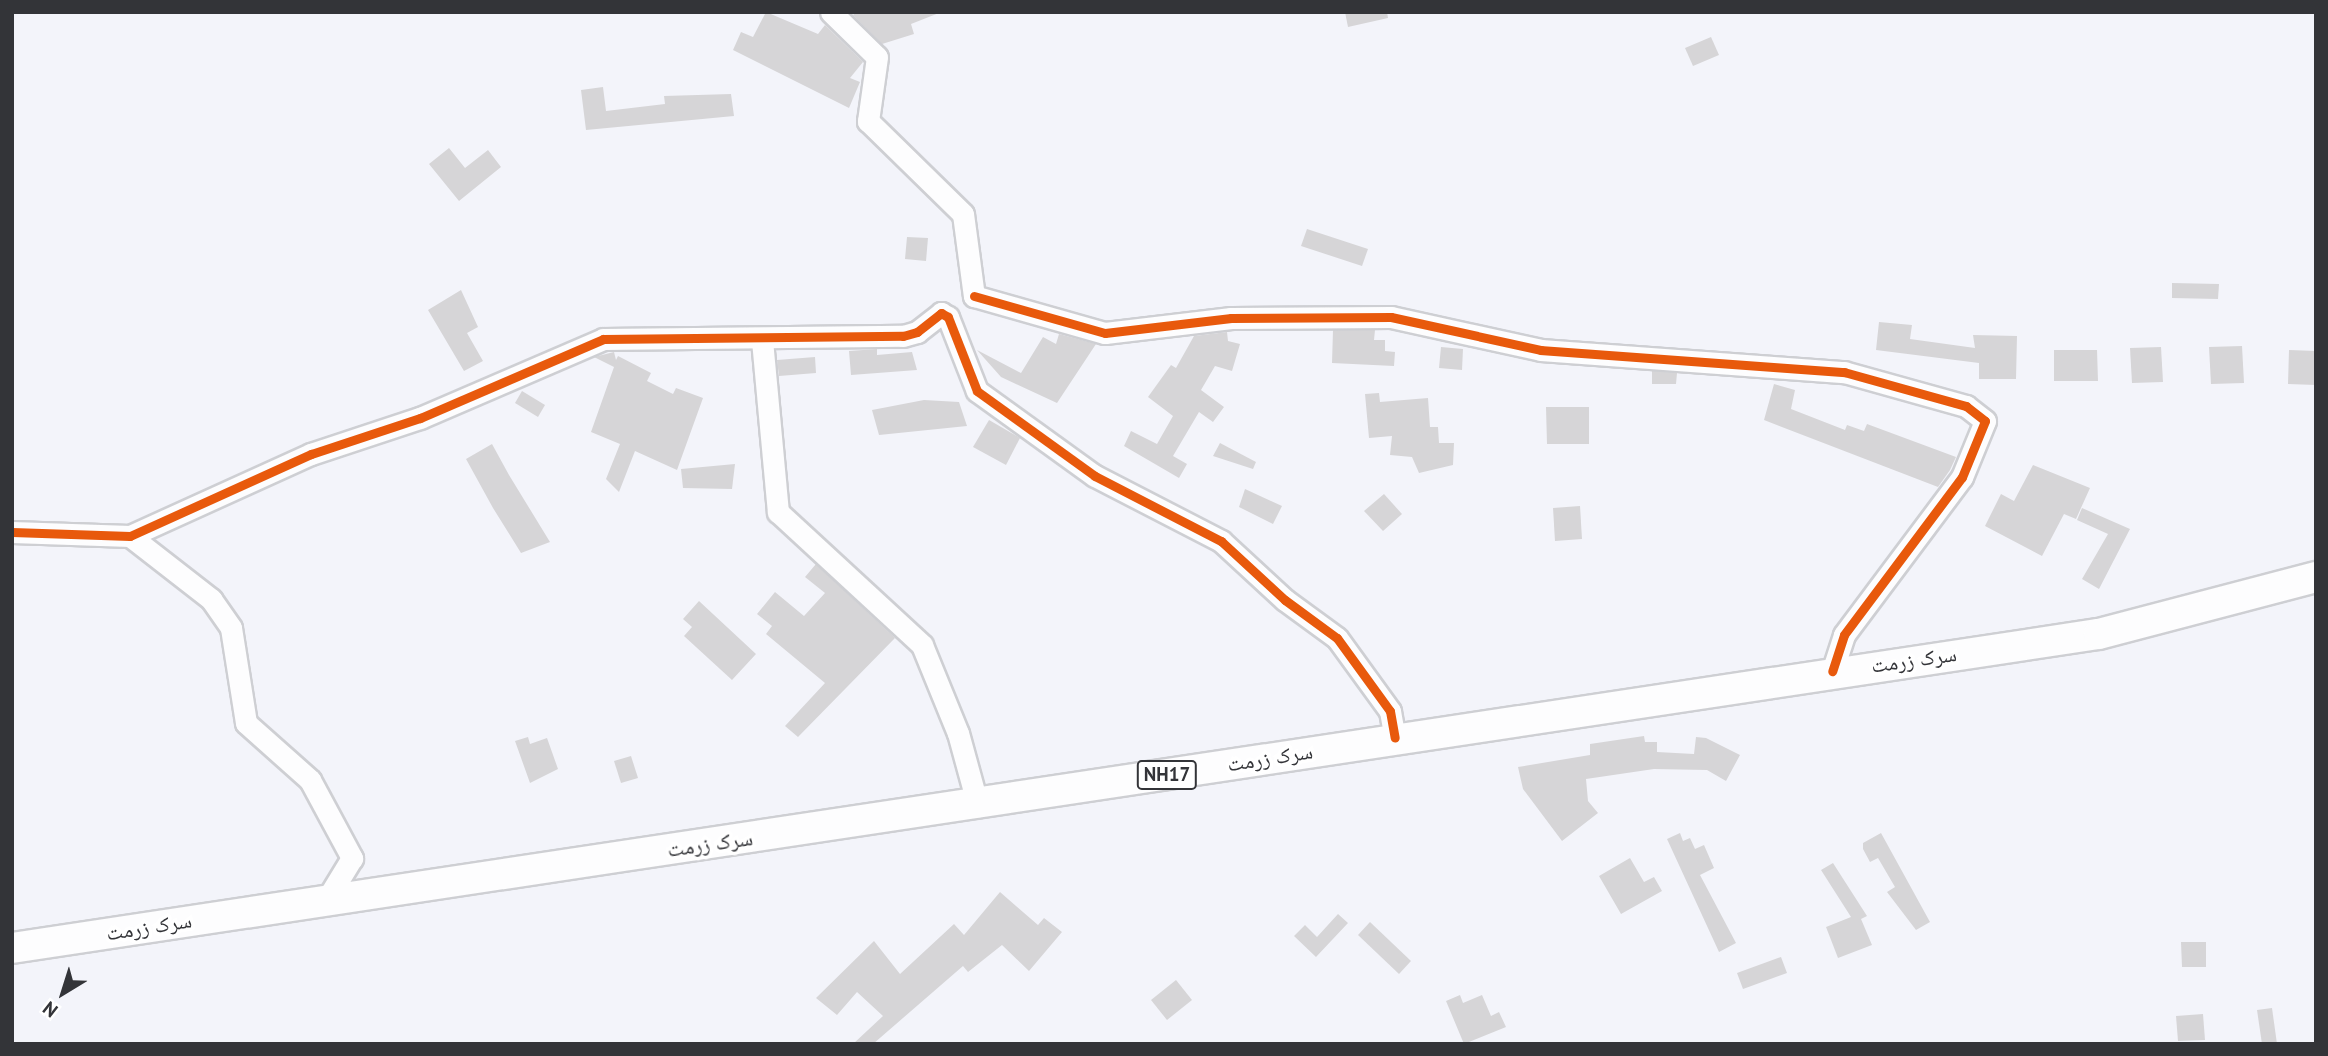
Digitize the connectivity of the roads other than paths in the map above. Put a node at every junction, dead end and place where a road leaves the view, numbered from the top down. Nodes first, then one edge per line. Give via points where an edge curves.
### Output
1 (831, 12) edge
2 (974, 296) junction
3 (948, 317) junction
4 (762, 340) junction
5 (12, 532) edge
6 (130, 536) junction
7 (2316, 577) edge
8 (1832, 671) junction
9 (1395, 738) junction
10 (978, 806) junction
11 (327, 899) junction
12 (12, 948) edge

1 - 2 street via 877,57 868,121 963,214
2 - 3 street
2 - 8 street via 1105,333 1231,318 1391,317 1541,350 1844,372 1966,406 1985,421 1962,477 1844,635
3 - 4 street via 941,313 917,332 903,335
3 - 9 street via 977,391 1095,476 1222,541 1362,666 1390,711
4 - 6 street via 603,339 420,418 222,492
4 - 10 street via 778,512 922,645 958,733
5 - 6 street
6 - 11 street via 211,599 230,628 246,723 310,780 352,859
7 - 8 highway, سرک زرمت / NH17 via 2099,634
8 - 9 highway, سرک زرمت / NH17
9 - 10 highway, سرک زرمت / NH17
10 - 11 highway, سرک زرمت / NH17
11 - 12 highway, سرک زرمت / NH17

